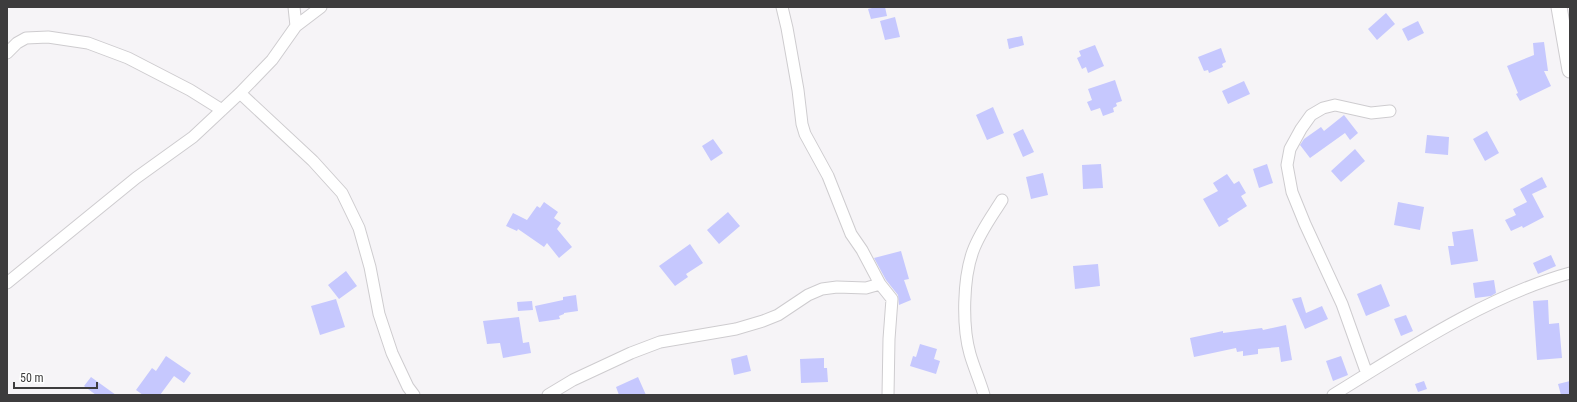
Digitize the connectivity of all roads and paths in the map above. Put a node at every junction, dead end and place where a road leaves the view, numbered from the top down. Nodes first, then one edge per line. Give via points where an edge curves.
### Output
1 (294, 7) edge
2 (321, 7) edge
3 (782, 7) edge
4 (1559, 7) edge
5 (296, 26) junction
6 (7, 53) edge
7 (1570, 70) edge
8 (240, 93) junction
9 (222, 110) junction
10 (1390, 111) dead end
11 (1002, 200) dead end
12 (1570, 274) edge
13 (7, 283) edge
14 (880, 284) junction
15 (1367, 374) junction
16 (414, 395) edge
17 (548, 395) edge
18 (888, 395) edge
19 (984, 395) edge
20 (1333, 395) edge

1 - 5 street
2 - 5 street
3 - 14 street via 804,134 828,176 851,234
4 - 7 main road
5 - 8 street via 272,60
6 - 9 street via 26,38 48,37 88,43 142,65
8 - 9 street
8 - 16 street via 313,161 342,193 359,228 379,314 392,353
9 - 13 street via 193,137 136,178
10 - 15 street via 1371,113 1335,105 1323,108 1311,115 1300,129 1290,149 1287,165 1295,198 1342,304
11 - 19 street via 973,252 965,299 969,352
12 - 15 street via 1504,297 1432,335
14 - 17 street via 866,288 837,286 822,289 763,321 736,329 660,342 573,380
14 - 18 street via 892,299 888,339
15 - 20 street

